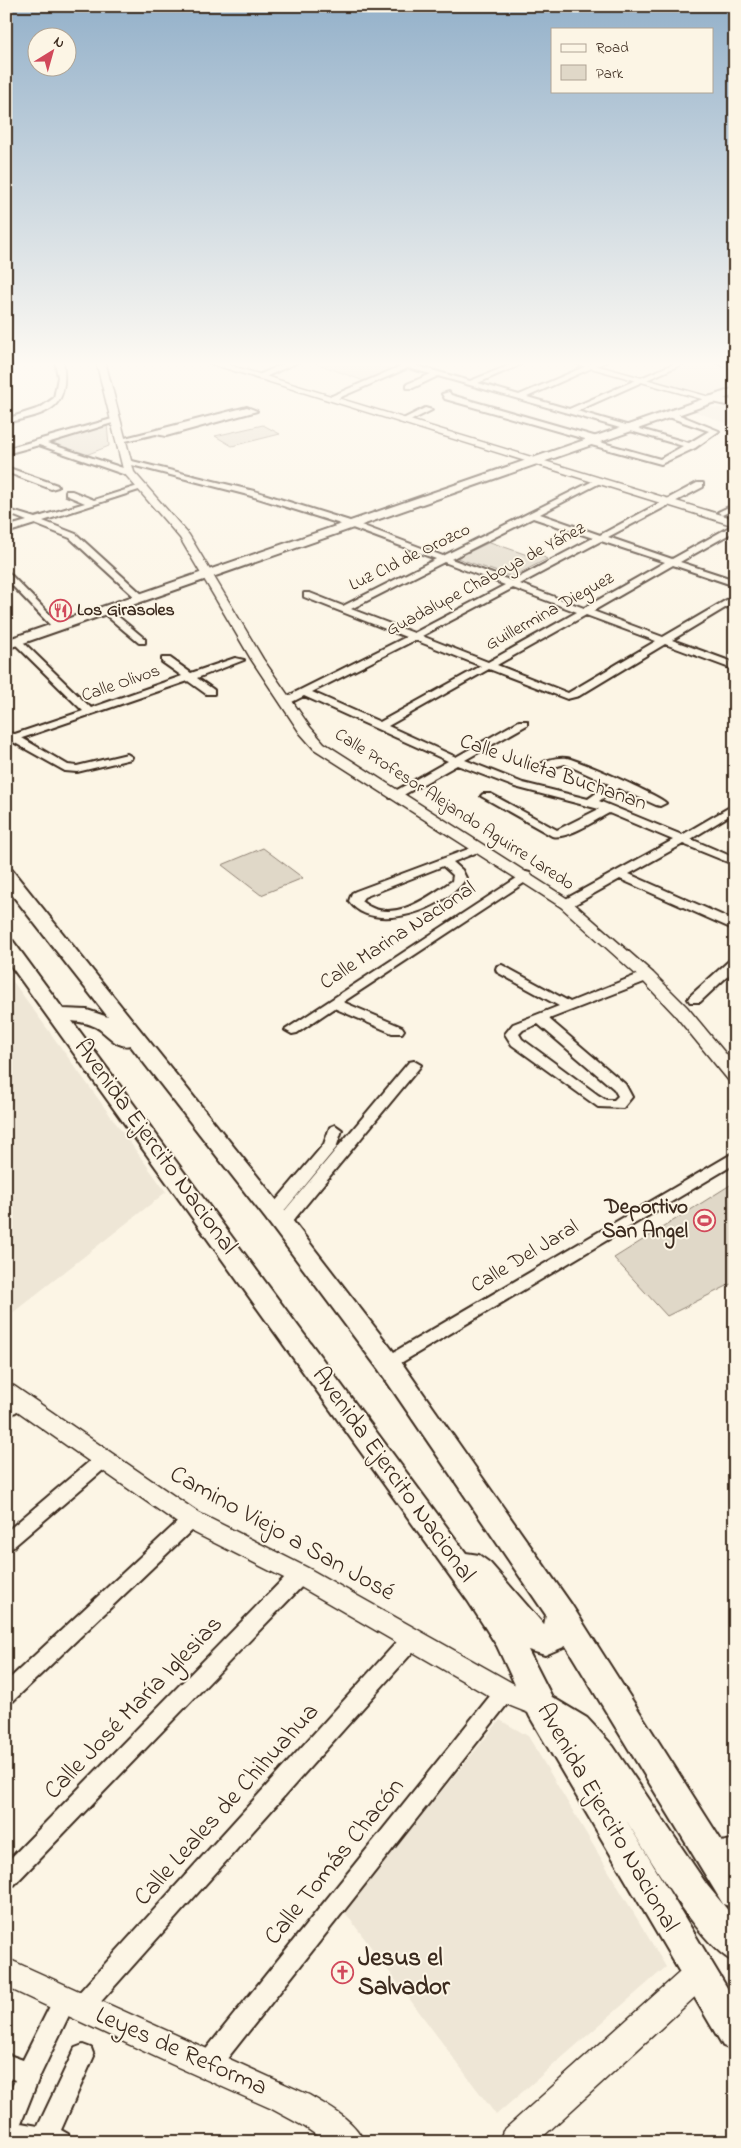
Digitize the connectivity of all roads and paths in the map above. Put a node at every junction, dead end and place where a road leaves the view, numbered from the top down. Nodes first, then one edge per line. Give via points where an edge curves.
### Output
1 (107, 461) edge
2 (127, 461) edge
3 (530, 461) joint
4 (128, 467) junction
5 (6, 468) edge
6 (598, 482) junction
7 (700, 485) dead end
8 (54, 487) dead end
9 (141, 488) junction
10 (69, 493) dead end
11 (94, 502) junction
12 (667, 502) junction
13 (735, 506) edge
14 (722, 512) dead end
15 (15, 513) dead end
16 (533, 514) junction
17 (37, 520) junction
18 (350, 524) junction
19 (735, 525) edge
20 (6, 530) edge
21 (602, 538) junction
22 (444, 559) junction
23 (673, 562) junction
24 (6, 572) edge
25 (206, 575) junction
26 (735, 583) edge
27 (514, 584) junction
28 (307, 595) dead end
29 (141, 598) junction
30 (735, 598) edge
31 (343, 609) junction
32 (105, 610) junction
33 (586, 612) junction
34 (57, 627) junction
35 (414, 637) junction
36 (142, 641) dead end
37 (664, 642) junction
38 (12, 643) edge
39 (166, 660) dead end
40 (239, 660) dead end
41 (487, 666) junction
42 (735, 667) edge
43 (189, 678) junction
44 (210, 692) dead end
45 (305, 693) junction
46 (286, 701) junction
47 (90, 712) junction
48 (522, 723) dead end
49 (381, 726) junction
50 (10, 735) edge
51 (127, 757) dead end
52 (457, 761) junction
53 (543, 767) dead end
54 (622, 785) junction
55 (394, 796) junction
56 (486, 796) dead end
57 (660, 802) dead end
58 (600, 805) junction
59 (735, 807) edge
60 (682, 840) junction
61 (479, 848) junction
62 (445, 862) junction
63 (735, 862) edge
64 (6, 874) edge
65 (621, 875) junction
66 (526, 876) junction
67 (566, 904) junction
68 (735, 926) edge
69 (6, 945) edge
70 (735, 962) edge
71 (502, 969) dead end
72 (647, 976) junction
73 (695, 999) dead end
74 (333, 1003) junction
75 (570, 1007) junction
76 (58, 1015) junction
77 (541, 1020) junction
78 (292, 1030) dead end
79 (397, 1030) dead end
80 (140, 1043) junction
81 (414, 1065) dead end
82 (735, 1077) edge
83 (334, 1130) dead end
84 (735, 1157) edge
85 (278, 1219) junction
86 (388, 1363) junction
87 (10, 1401) edge
88 (103, 1460) junction
89 (191, 1520) junction
90 (6, 1543) edge
91 (451, 1554) junction
92 (300, 1575) junction
93 (561, 1613) junction
94 (412, 1639) junction
95 (505, 1692) junction
96 (6, 1695) edge
97 (541, 1707) junction
98 (723, 1851) edge
99 (6, 1878) edge
100 (735, 1892) edge
101 (735, 1945) edge
102 (6, 1972) edge
103 (699, 1974) junction
104 (73, 2004) junction
105 (735, 2034) edge
106 (83, 2056) dead end
107 (6, 2065) edge
108 (207, 2066) junction
109 (29, 2073) junction
110 (6, 2131) edge
111 (53, 2140) edge
112 (518, 2140) edge
113 (349, 2142) edge

1 - 4 street
2 - 4 street, Calle Profesor Alejando Aguirre Laredo
3 - 6 street
3 - 18 main road
4 - 9 street, Calle Profesor Alejando Aguirre Laredo
4 - 18 street via 251,494
5 - 8 street
6 - 12 street
6 - 16 street, Luz CId de Orozco
7 - 12 street, Guadalupe Chaboya de Yáñez
9 - 11 street
9 - 25 street, Calle Profesor Alejando Aguirre Laredo via 185,538
10 - 11 street
11 - 17 street
12 - 19 street
12 - 21 street, Guadalupe Chaboya de Yáñez
13 - 14 street
15 - 17 street
16 - 21 street
16 - 22 street, Luz CId de Orozco
17 - 20 street
17 - 29 street via 73,536
18 - 22 street
18 - 25 main road
19 - 23 street, Guillermina Dieguez
21 - 23 street
21 - 27 street, Guadalupe Chaboya de Yáñez
22 - 27 street
22 - 31 street, Luz CId de Orozco
23 - 26 street
23 - 33 street, Guillermina Dieguez
24 - 34 street
25 - 29 main road
25 - 46 street, Calle Profesor Alejando Aguirre Laredo
27 - 33 street
27 - 35 street, Guadalupe Chaboya de Yáñez
28 - 31 street
29 - 32 main road
30 - 37 street
31 - 35 street
32 - 34 main road
32 - 36 street
33 - 37 street
33 - 41 street, Guillermina Dieguez
34 - 38 main road
35 - 41 street
35 - 45 street, Guadalupe Chaboya de Yáñez
37 - 41 street via 567,696
37 - 42 street
38 - 47 street
39 - 43 street
40 - 43 street, Calle Olivos
41 - 49 street, Guillermina Dieguez
43 - 44 street
43 - 47 street, Calle Olivos
45 - 46 street, Guadalupe Chaboya de Yáñez
45 - 49 street, Calle Julieta Buchanan
46 - 55 street, Calle Profesor Alejando Aguirre Laredo via 319,746
47 - 50 street, Calle Olivos
48 - 52 street
49 - 52 street, Calle Julieta Buchanan
50 - 51 street via 70,769
52 - 55 street
52 - 58 street, Calle Julieta Buchanan via 519,785
53 - 54 street via 567,760
54 - 57 street
54 - 58 street
55 - 61 street, Calle Profesor Alejando Aguirre Laredo
56 - 58 street via 556,834 570,830
58 - 60 street, Calle Julieta Buchanan
59 - 60 street
60 - 63 street, Calle Julieta Buchanan
60 - 65 street
61 - 62 street
61 - 66 street, Calle Profesor Alejando Aguirre Laredo
62 - 62 street via 458,874 457,883 398,916 368,911 355,901 360,894
64 - 80 main road
65 - 67 street
65 - 68 street
66 - 67 street, Calle Profesor Alejando Aguirre Laredo
66 - 74 street, Calle Marina Nacional
67 - 72 street, Calle Profesor Alejando Aguirre Laredo
69 - 76 main road, Avenida Ejercito Nacional
70 - 73 street
71 - 75 street
72 - 75 street
72 - 82 street, Calle Profesor Alejando Aguirre Laredo via 681,1011
74 - 78 street, Calle Marina Nacional
74 - 79 street
75 - 77 street
76 - 80 main road via 98,1019 109,1024 128,1042
76 - 91 main road, Avenida Ejercito Nacional
77 - 77 street via 518,1027 513,1031 513,1038 593,1098 611,1106 624,1101 620,1087
80 - 85 main road
81 - 85 street
83 - 85 street via 331,1145
84 - 86 street, Calle Del Jaral
85 - 86 main road
86 - 93 main road
87 - 88 street, Camino Viejo a San José
88 - 89 street, Camino Viejo a San José
88 - 90 street
89 - 92 street, Camino Viejo a San José
89 - 96 street
91 - 93 main road via 480,1572 539,1640 546,1642 556,1637
91 - 97 main road, Avenida Ejercito Nacional via 507,1637
92 - 94 street, Camino Viejo a San José
92 - 99 street, Calle José María Iglesias
93 - 98 main road
94 - 95 street, Camino Viejo a San José
94 - 104 street, Calle Leales de Chihuahua
95 - 97 street, Camino Viejo a San José
95 - 108 street, Calle Tomás Chacón
97 - 101 main road via 576,1728 602,1756 696,1897
97 - 103 main road, Avenida Ejercito Nacional
98 - 100 main road
102 - 104 street, Leyes de Reforma
103 - 105 main road, Avenida Ejercito Nacional
103 - 112 street
104 - 108 street, Leyes de Reforma
104 - 109 street, Calle Leales de Chihuahua
106 - 111 street
107 - 109 street
108 - 113 street, Leyes de Reforma via 307,2108
109 - 110 street, Calle Leales de Chihuahua
110 - 111 street

